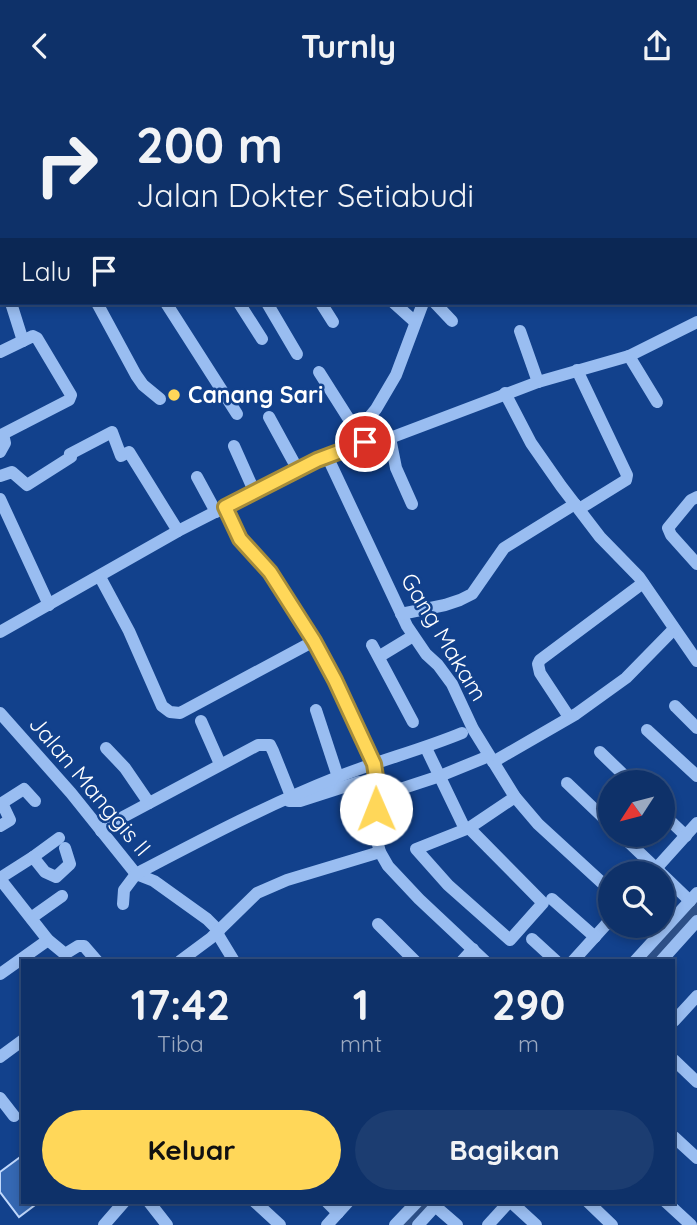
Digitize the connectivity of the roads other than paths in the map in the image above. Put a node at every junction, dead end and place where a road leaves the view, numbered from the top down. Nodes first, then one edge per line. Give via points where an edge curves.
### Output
1 (12, 305) edge
2 (98, 305) edge
3 (167, 305) edge
4 (245, 305) edge
5 (268, 305) edge
6 (322, 305) edge
7 (396, 305) edge
8 (422, 305) edge
9 (437, 305) edge
10 (414, 321) junction
11 (452, 321) dead end
12 (697, 322) edge
13 (333, 323) dead end
14 (520, 331) dead end
15 (262, 339) dead end
16 (23, 341) junction
17 (0, 352) edge
18 (297, 354) dead end
19 (629, 356) junction
20 (577, 370) junction
21 (319, 372) dead end
22 (538, 382) junction
23 (505, 393) junction
24 (160, 399) dead end
25 (657, 402) dead end
26 (237, 414) dead end
27 (269, 417) dead end
28 (357, 438) junction
29 (390, 438) junction
30 (234, 446) dead end
31 (0, 452) edge
32 (327, 456) junction
33 (298, 470) junction
34 (0, 476) edge
35 (197, 477) dead end
36 (255, 493) junction
37 (697, 497) edge
38 (0, 499) edge
39 (412, 504) dead end
40 (577, 506) junction
41 (220, 510) junction
42 (178, 531) junction
43 (697, 564) edge
44 (100, 577) junction
45 (643, 583) junction
46 (50, 605) junction
47 (401, 614) junction
48 (674, 629) junction
49 (0, 632) edge
50 (413, 636) junction
51 (314, 641) junction
52 (697, 661) edge
53 (674, 706) dead end
54 (316, 710) dead end
55 (0, 713) edge
56 (569, 717) junction
57 (201, 721) dead end
58 (413, 722) dead end
59 (697, 728) edge
60 (648, 730) dead end
61 (462, 733) dead end
62 (106, 748) dead end
63 (426, 748) junction
64 (600, 752) dead end
65 (491, 759) junction
66 (220, 764) junction
67 (374, 764) junction
68 (619, 770) edge
69 (440, 776) junction
70 (697, 776) edge
71 (338, 777) junction
72 (359, 782) dead end
73 (567, 783) dead end
74 (379, 796) junction
75 (515, 797) junction
76 (286, 798) junction
77 (35, 801) dead end
78 (149, 803) junction
79 (598, 813) edge
80 (697, 824) edge
81 (0, 826) edge
82 (676, 826) edge
83 (467, 828) junction
84 (101, 831) junction
85 (686, 836) junction
86 (633, 847) edge
87 (380, 852) junction
88 (33, 857) junction
89 (646, 861) edge
90 (667, 861) edge
91 (136, 874) junction
92 (0, 878) edge
93 (598, 879) edge
94 (675, 884) edge
95 (62, 896) dead end
96 (694, 897) edge
97 (13, 898) junction
98 (552, 899) dead end
99 (123, 904) dead end
100 (0, 907) edge
101 (31, 918) junction
102 (697, 921) edge
103 (378, 924) dead end
104 (218, 932) junction
105 (598, 934) edge
106 (595, 937) junction
107 (532, 939) dead end
108 (48, 940) junction
109 (473, 949) junction
110 (21, 959) edge
111 (21, 959) edge
112 (95, 959) edge
113 (183, 959) edge
114 (233, 959) edge
115 (413, 959) edge
116 (463, 959) edge
117 (483, 959) edge
118 (554, 959) edge
119 (575, 959) edge
120 (637, 959) edge
121 (663, 959) edge
122 (0, 974) edge
123 (695, 1004) edge
124 (675, 1020) edge
125 (21, 1041) edge
126 (0, 1057) edge
127 (675, 1062) edge
128 (697, 1082) edge
129 (0, 1098) edge
130 (14, 1116) dead end
131 (675, 1138) edge
132 (697, 1159) edge
133 (122, 1204) edge
134 (151, 1204) edge
135 (257, 1204) edge
136 (329, 1204) edge
137 (346, 1204) edge
138 (415, 1204) edge
139 (437, 1204) edge
140 (508, 1204) edge
141 (512, 1204) edge
142 (590, 1204) edge
143 (668, 1204) edge
144 (338, 1213) junction
145 (104, 1225) edge
146 (167, 1225) edge
147 (280, 1225) edge
148 (327, 1225) edge
149 (395, 1225) edge
150 (418, 1225) edge
151 (457, 1225) edge
152 (488, 1225) edge
153 (536, 1225) edge
154 (612, 1225) edge
155 (691, 1225) edge

1 - 16 street
2 - 24 street via 136,375
3 - 26 street
4 - 15 street
5 - 18 street
6 - 13 street
7 - 10 street
8 - 10 street
9 - 11 street
10 - 28 street via 396,375
12 - 19 street
14 - 22 street
16 - 17 street
16 - 31 street via 33,336 40,341 71,397 3,434
19 - 20 street
19 - 25 street
20 - 22 street
20 - 40 street via 627,475 626,480
21 - 28 street
22 - 23 street
23 - 29 street
23 - 40 street via 531,443
27 - 33 street
28 - 29 street
28 - 32 street
29 - 39 street via 396,468
30 - 36 street
32 - 33 street
32 - 47 street, Gang Makam
33 - 36 street
34 - 42 street via 12,472 27,485 70,454 112,432 121,456 129,452
35 - 41 street
36 - 41 street
37 - 43 street via 669,525 671,535
38 - 46 street
40 - 45 street
40 - 47 street via 504,548 472,593 444,605
41 - 42 street
41 - 51 street via 270,572
42 - 44 street
44 - 46 street
44 - 51 street via 162,706 170,712 180,713
45 - 48 street
45 - 56 street via 540,660 540,673
46 - 49 street
47 - 50 street, Gang Makam
48 - 52 street
48 - 56 street via 626,678
50 - 58 street via 376,650
50 - 65 street, Gang Makam via 452,684
51 - 67 street
53 - 59 street
54 - 71 street
55 - 84 street, Jalan Manggis II
56 - 65 street
57 - 66 street
60 - 70 street
61 - 63 street
62 - 78 street
63 - 67 street
63 - 69 street
64 - 68 street
65 - 69 street
65 - 75 street, Gang Makam
66 - 76 street via 258,745 270,745 282,769
66 - 78 street
67 - 71 street
67 - 74 street
69 - 74 street
69 - 83 street
71 - 76 street
72 - 76 street via 300,801
73 - 79 street
74 - 87 street via 375,833
75 - 83 street
75 - 93 street, Gang Makam
76 - 91 street
77 - 81 street via 24,789 2,803 10,820
78 - 84 street
80 - 85 street
82 - 85 street
83 - 83 street via 416,849 448,885 510,940 544,903
84 - 91 street, Jalan Manggis II
85 - 90 street
86 - 89 street
87 - 104 street via 257,893
87 - 109 street via 399,880
88 - 88 street via 56,877 69,864 62,843
88 - 92 street
91 - 99 street via 124,890
91 - 104 street, Jalan Manggis II via 154,881
92 - 97 street
94 - 96 street
95 - 101 street
96 - 120 street
97 - 100 street
97 - 101 street
98 - 106 street
101 - 108 street
102 - 121 street
103 - 115 street
104 - 113 street
104 - 114 street, Jalan Manggis II
105 - 106 street
106 - 119 street
107 - 118 street
108 - 110 street
108 - 112 street via 66,954 84,946
109 - 116 street
109 - 117 street
111 - 122 street
123 - 124 street
125 - 126 street
127 - 128 street
129 - 130 street
131 - 132 street
133 - 145 street
134 - 146 street
135 - 147 street
136 - 144 street
137 - 144 street
138 - 149 street
139 - 150 street
139 - 151 street
140 - 152 street
141 - 153 street
142 - 154 street
143 - 155 street
144 - 148 street

